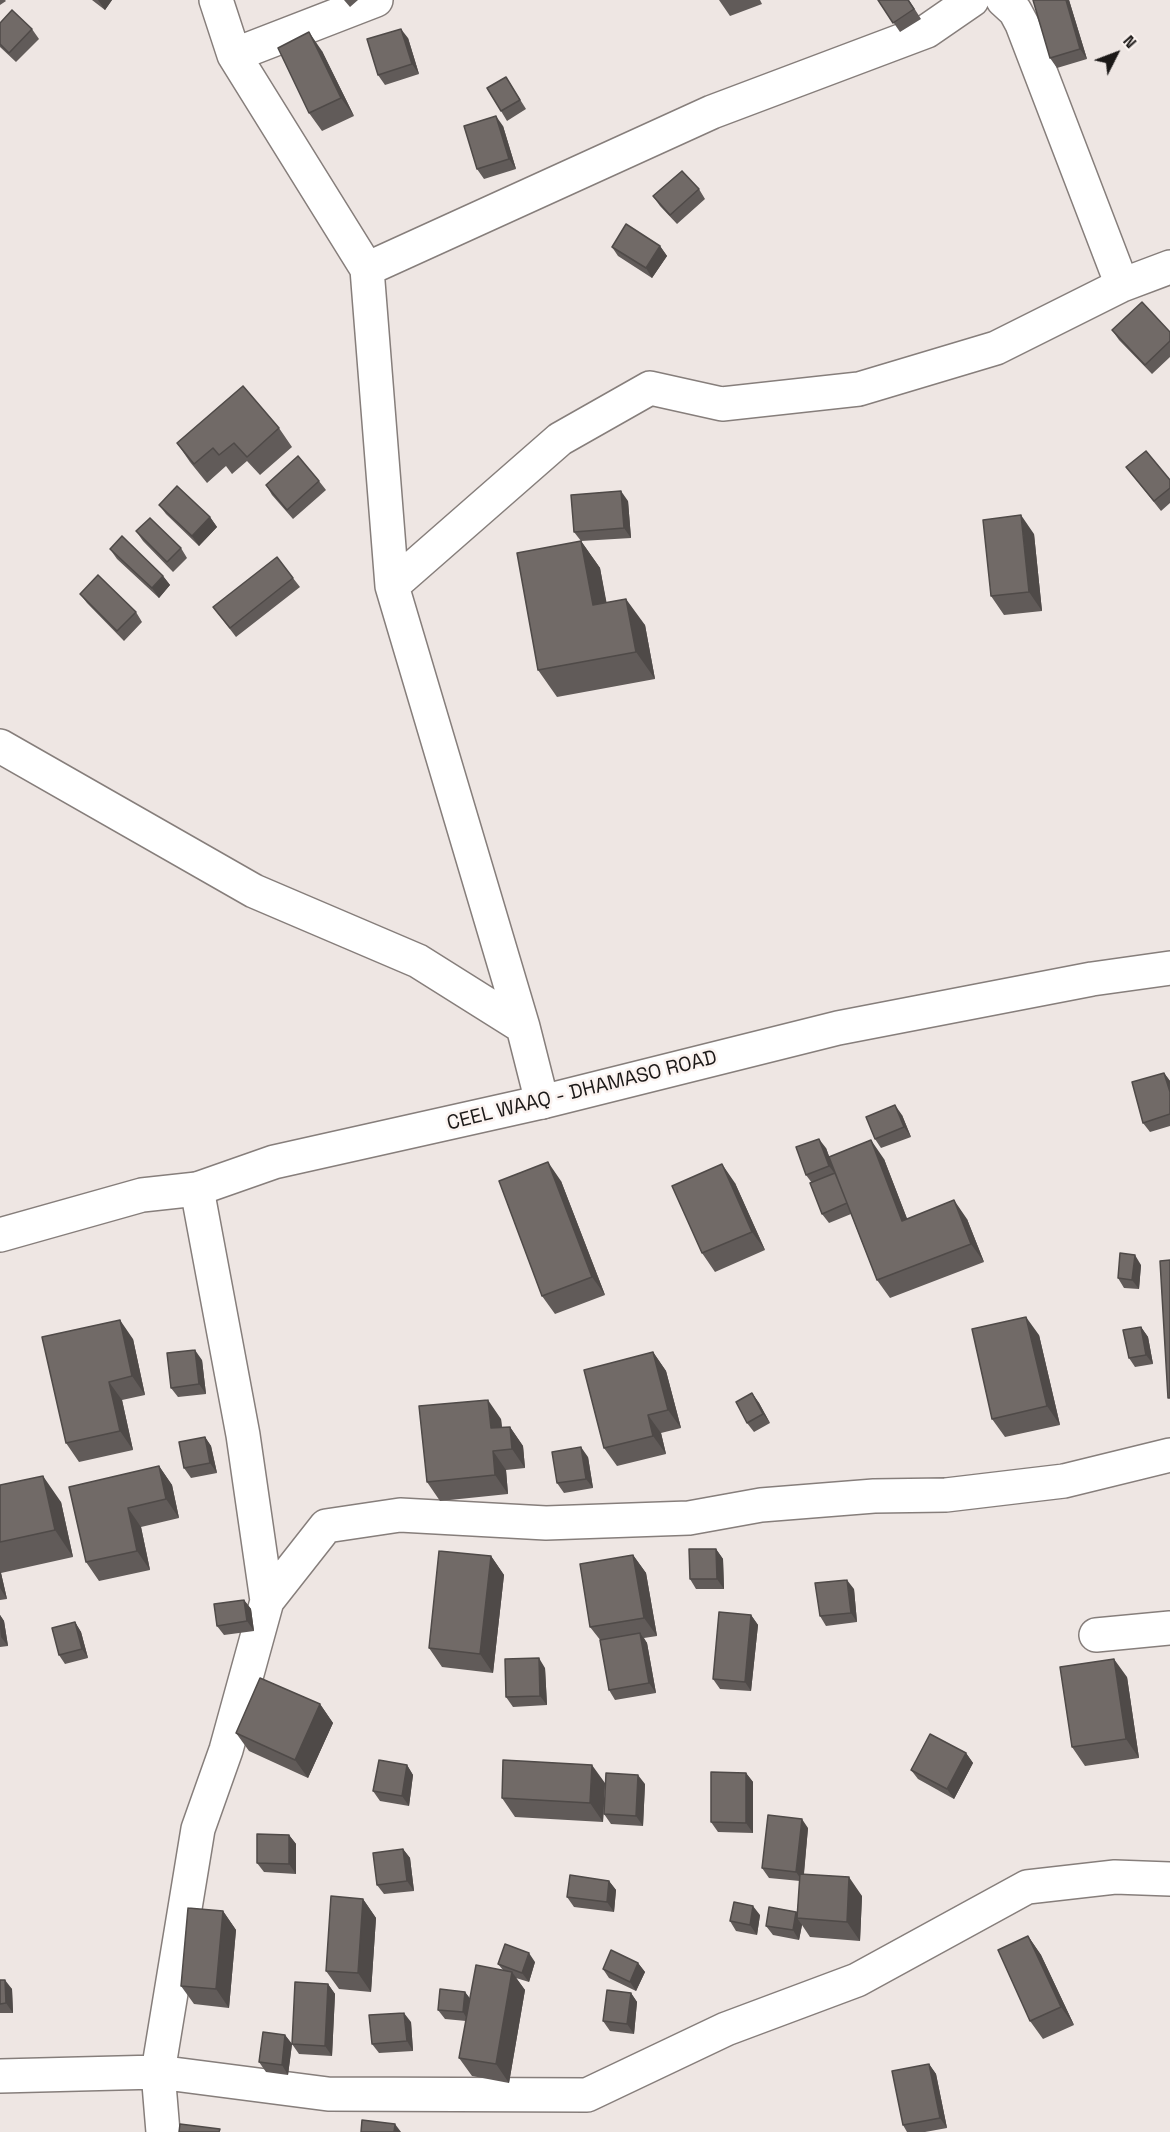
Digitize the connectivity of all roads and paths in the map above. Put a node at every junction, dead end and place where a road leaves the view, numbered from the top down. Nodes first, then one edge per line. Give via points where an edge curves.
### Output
1 (216, 0) edge
2 (376, 0) edge
3 (972, 0) edge
4 (1003, 0) edge
5 (234, 55) junction
6 (1170, 267) edge
7 (367, 269) junction
8 (1122, 285) junction
9 (392, 586) junction
10 (0, 746) edge
11 (1170, 968) edge
12 (523, 1027) junction
13 (542, 1102) junction
14 (197, 1189) junction
15 (0, 1236) edge
16 (1170, 1455) edge
17 (267, 1601) junction
18 (1170, 1628) edge
19 (1096, 1635) dead end
20 (1170, 1879) edge
21 (158, 2072) junction
22 (0, 2076) edge
23 (163, 2132) edge

1 - 5 street
2 - 5 street
3 - 7 street via 927,31 712,112
4 - 8 street via 1022,24
5 - 7 street
6 - 8 street
7 - 9 street
8 - 9 street via 996,348 859,389 722,404 650,388 560,439
9 - 12 street
10 - 12 street via 254,891 418,961
11 - 13 street, CEEL WAAQ - DHAMASO ROAD via 1092,979 838,1028
12 - 13 street
13 - 14 street, CEEL WAAQ - DHAMASO ROAD via 274,1162
14 - 15 street, CEEL WAAQ - DHAMASO ROAD via 142,1195
14 - 17 street via 243,1435
16 - 17 street via 1064,1480 946,1495 761,1505 689,1518 546,1523 400,1515 326,1526
17 - 21 street via 226,1750 198,1829
18 - 19 street
20 - 21 street via 1115,1877 1027,1887 857,1980 726,2029 587,2095 328,2094
21 - 22 street
21 - 23 street

